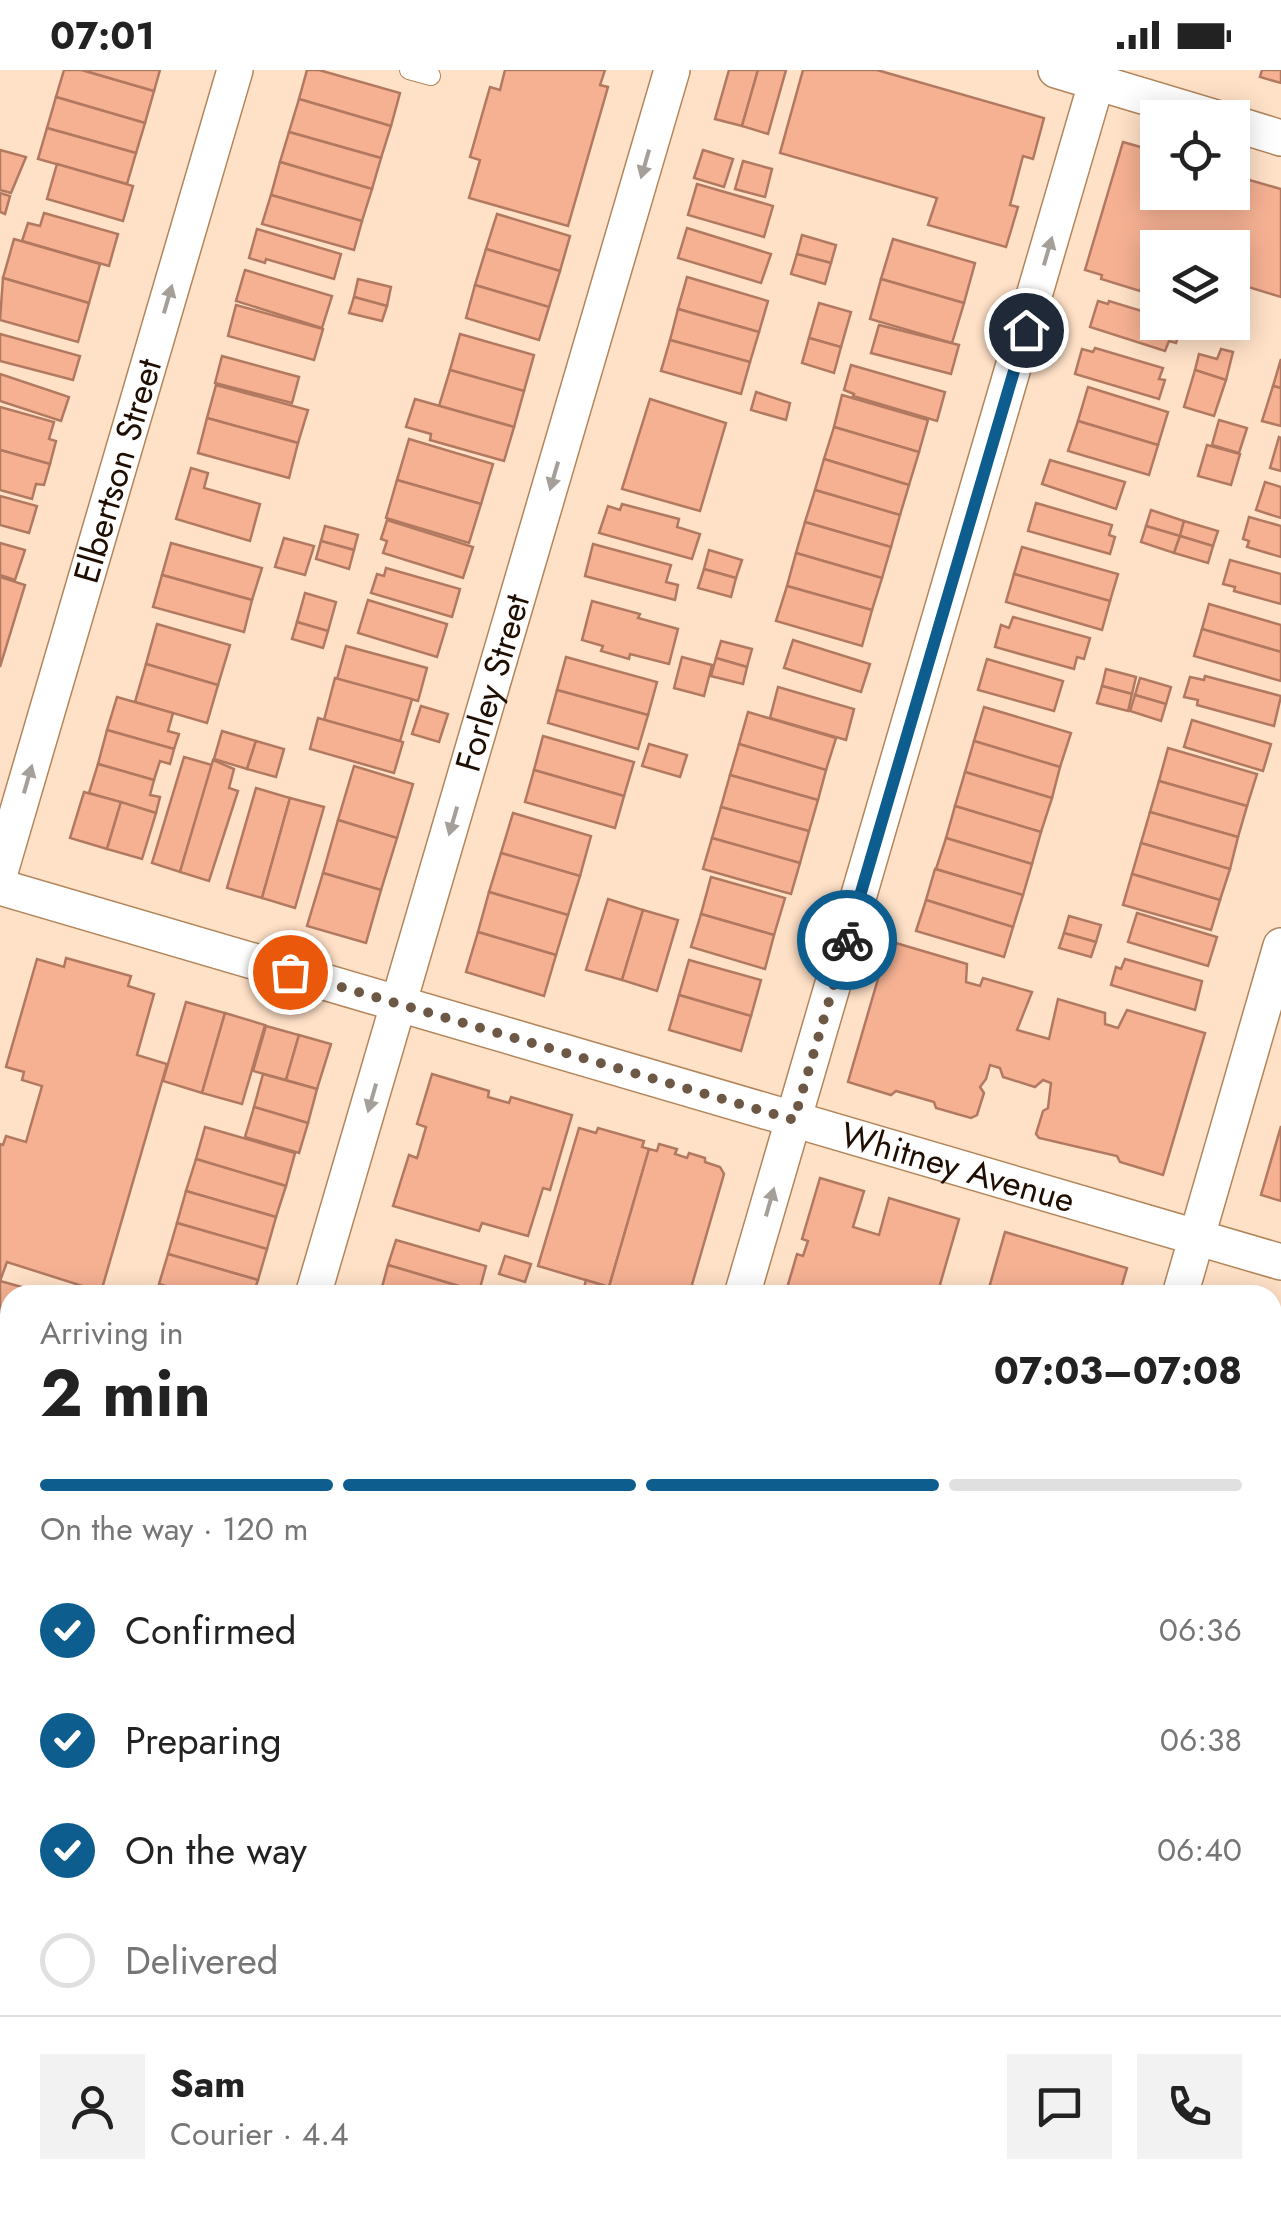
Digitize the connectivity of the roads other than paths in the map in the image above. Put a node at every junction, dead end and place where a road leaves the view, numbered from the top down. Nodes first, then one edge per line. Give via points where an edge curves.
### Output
1 (235, 70) edge
2 (409, 70) edge
3 (672, 70) edge
4 (1056, 70) edge
5 (431, 76) dead end
6 (1099, 76) edge
7 (1166, 100) edge
8 (1250, 129) edge
9 (1281, 138) edge
10 (0, 872) edge
11 (0, 888) edge
12 (1281, 946) edge
13 (399, 1004) junction
14 (794, 1120) junction
15 (1197, 1238) junction
16 (1281, 1262) edge
17 (317, 1285) edge
18 (745, 1285) edge
19 (1183, 1285) edge

10 -> 1 street, Elbertson Street
2 - 5 lane
3 -> 13 street, Forley Street
4 - 6 street
6 - 7 street
14 -> 6 street
8 - 9 street
11 - 13 street, Whitney Avenue
12 - 15 street
13 - 14 street, Whitney Avenue
13 -> 17 street, Forley Street
14 - 15 street, Whitney Avenue
18 -> 14 street
15 - 16 street, Whitney Avenue
15 - 19 street

